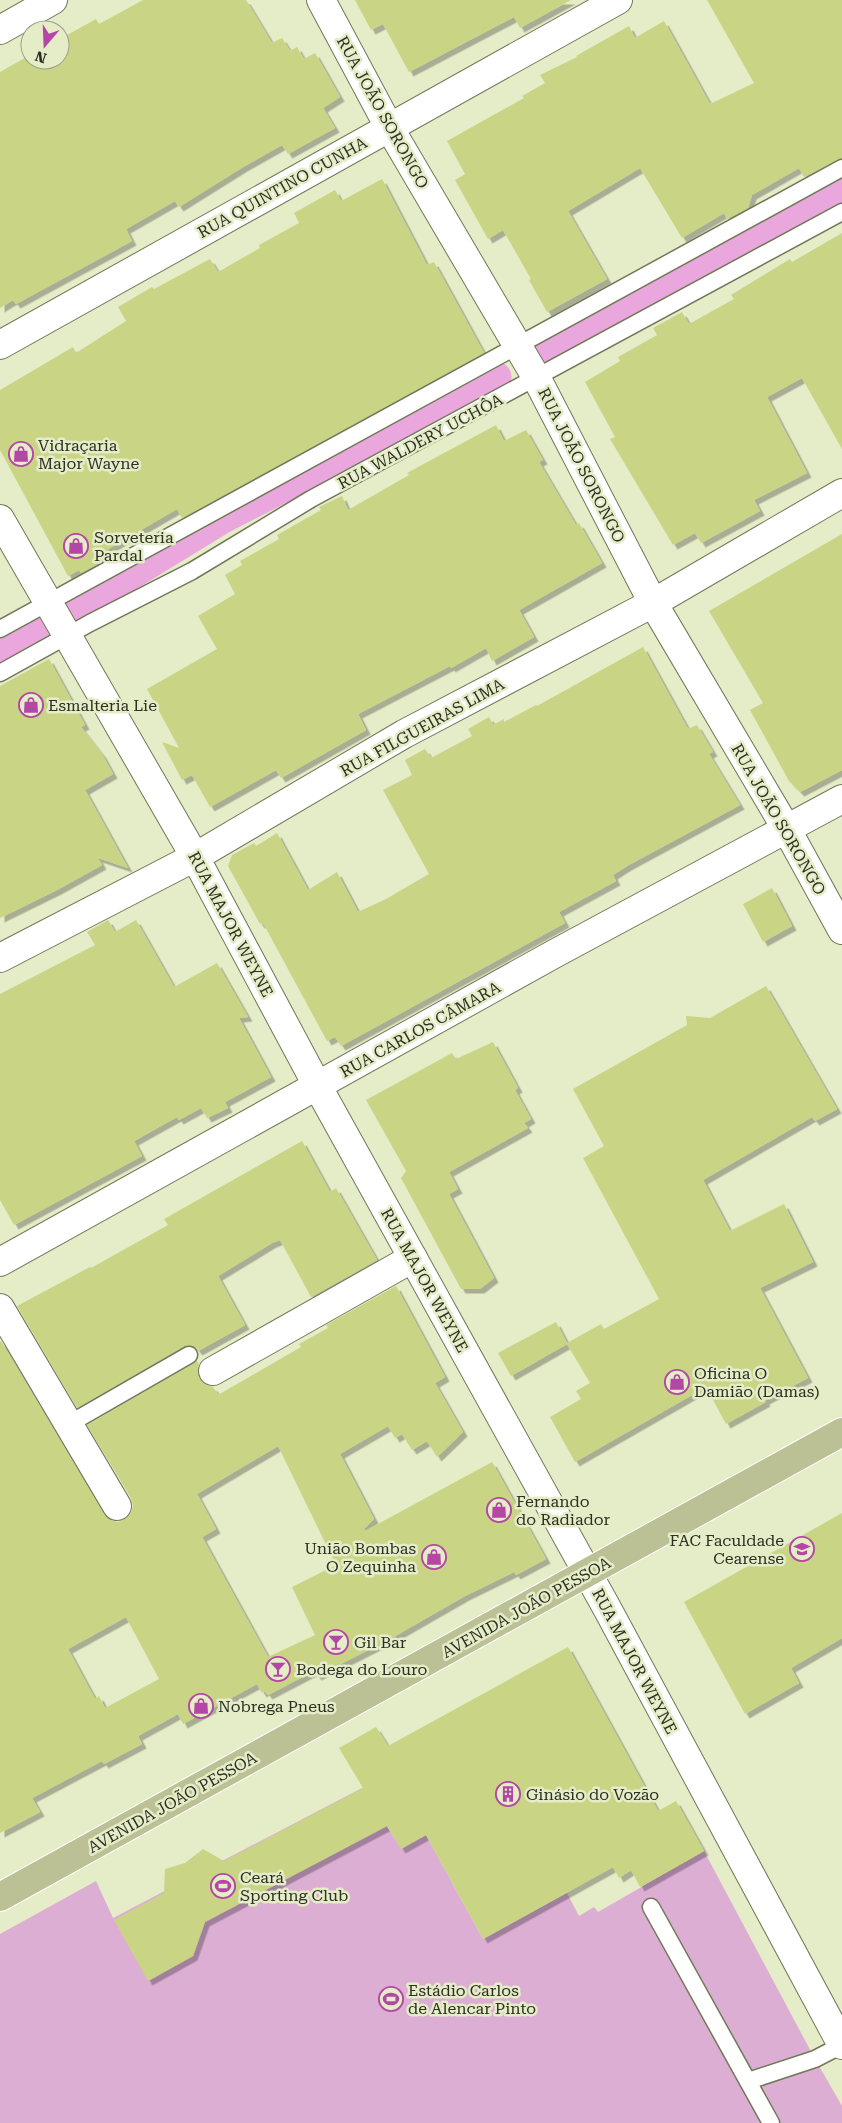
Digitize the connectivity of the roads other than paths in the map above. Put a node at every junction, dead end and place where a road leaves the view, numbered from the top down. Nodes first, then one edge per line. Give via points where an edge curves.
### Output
1 (53, 0) edge
2 (321, 0) edge
3 (618, 0) edge
4 (0, 30) edge
5 (389, 127) junction
6 (842, 168) edge
7 (842, 212) edge
8 (0, 345) edge
9 (519, 347) junction
10 (537, 377) junction
11 (842, 493) edge
12 (0, 519) edge
13 (49, 603) junction
14 (654, 603) junction
15 (0, 629) edge
16 (66, 636) junction
17 (0, 673) edge
18 (842, 799) edge
19 (786, 828) junction
20 (195, 857) junction
21 (842, 930) edge
22 (0, 958) edge
23 (318, 1087) junction
24 (413, 1258) junction
25 (0, 1262) edge
26 (0, 1308) edge
27 (189, 1355) dead end
28 (213, 1371) dead end
29 (69, 1424) junction
30 (842, 1432) edge
31 (117, 1506) dead end
32 (587, 1574) junction
33 (0, 1897) edge
34 (651, 1907) dead end
35 (842, 2045) edge
36 (748, 2081) junction
37 (771, 2123) edge

1 - 4 street
2 - 5 street, RUA JOÃO SORONGO
3 - 5 street, RUA QUINTINO CUNHA
5 - 8 street, RUA QUINTINO CUNHA
5 - 9 street, RUA JOÃO SORONGO
6 - 9 lane
7 - 10 lane, RUA WALDERY UCHÔA
9 - 10 street, RUA JOÃO SORONGO
9 - 13 lane
10 - 14 street, RUA JOÃO SORONGO
10 - 16 lane, RUA WALDERY UCHÔA via 311,500 192,572
11 - 14 street, RUA FILGUEIRAS LIMA
12 - 13 street, RUA MAJOR WEYNE
13 - 15 lane
13 - 16 street, RUA MAJOR WEYNE
14 - 19 street, RUA JOÃO SORONGO
14 - 20 street, RUA FILGUEIRAS LIMA via 404,734
16 - 17 lane, RUA WALDERY UCHÔA
16 - 20 street, RUA MAJOR WEYNE
18 - 19 street, RUA CARLOS CÂMARA
19 - 21 street, RUA JOÃO SORONGO
19 - 23 street, RUA CARLOS CÂMARA
20 - 22 street, RUA FILGUEIRAS LIMA
20 - 23 street, RUA MAJOR WEYNE
23 - 24 street, RUA MAJOR WEYNE
23 - 25 street, RUA CARLOS CÂMARA
24 - 28 street
24 - 32 street, RUA MAJOR WEYNE
26 - 29 street
27 - 29 lane
29 - 31 street
30 - 32 main road, AVENIDA JOÃO PESSOA
32 - 33 main road, AVENIDA JOÃO PESSOA
32 - 35 street, RUA MAJOR WEYNE
34 - 36 lane
35 - 36 lane via 814,2059
36 - 37 lane

